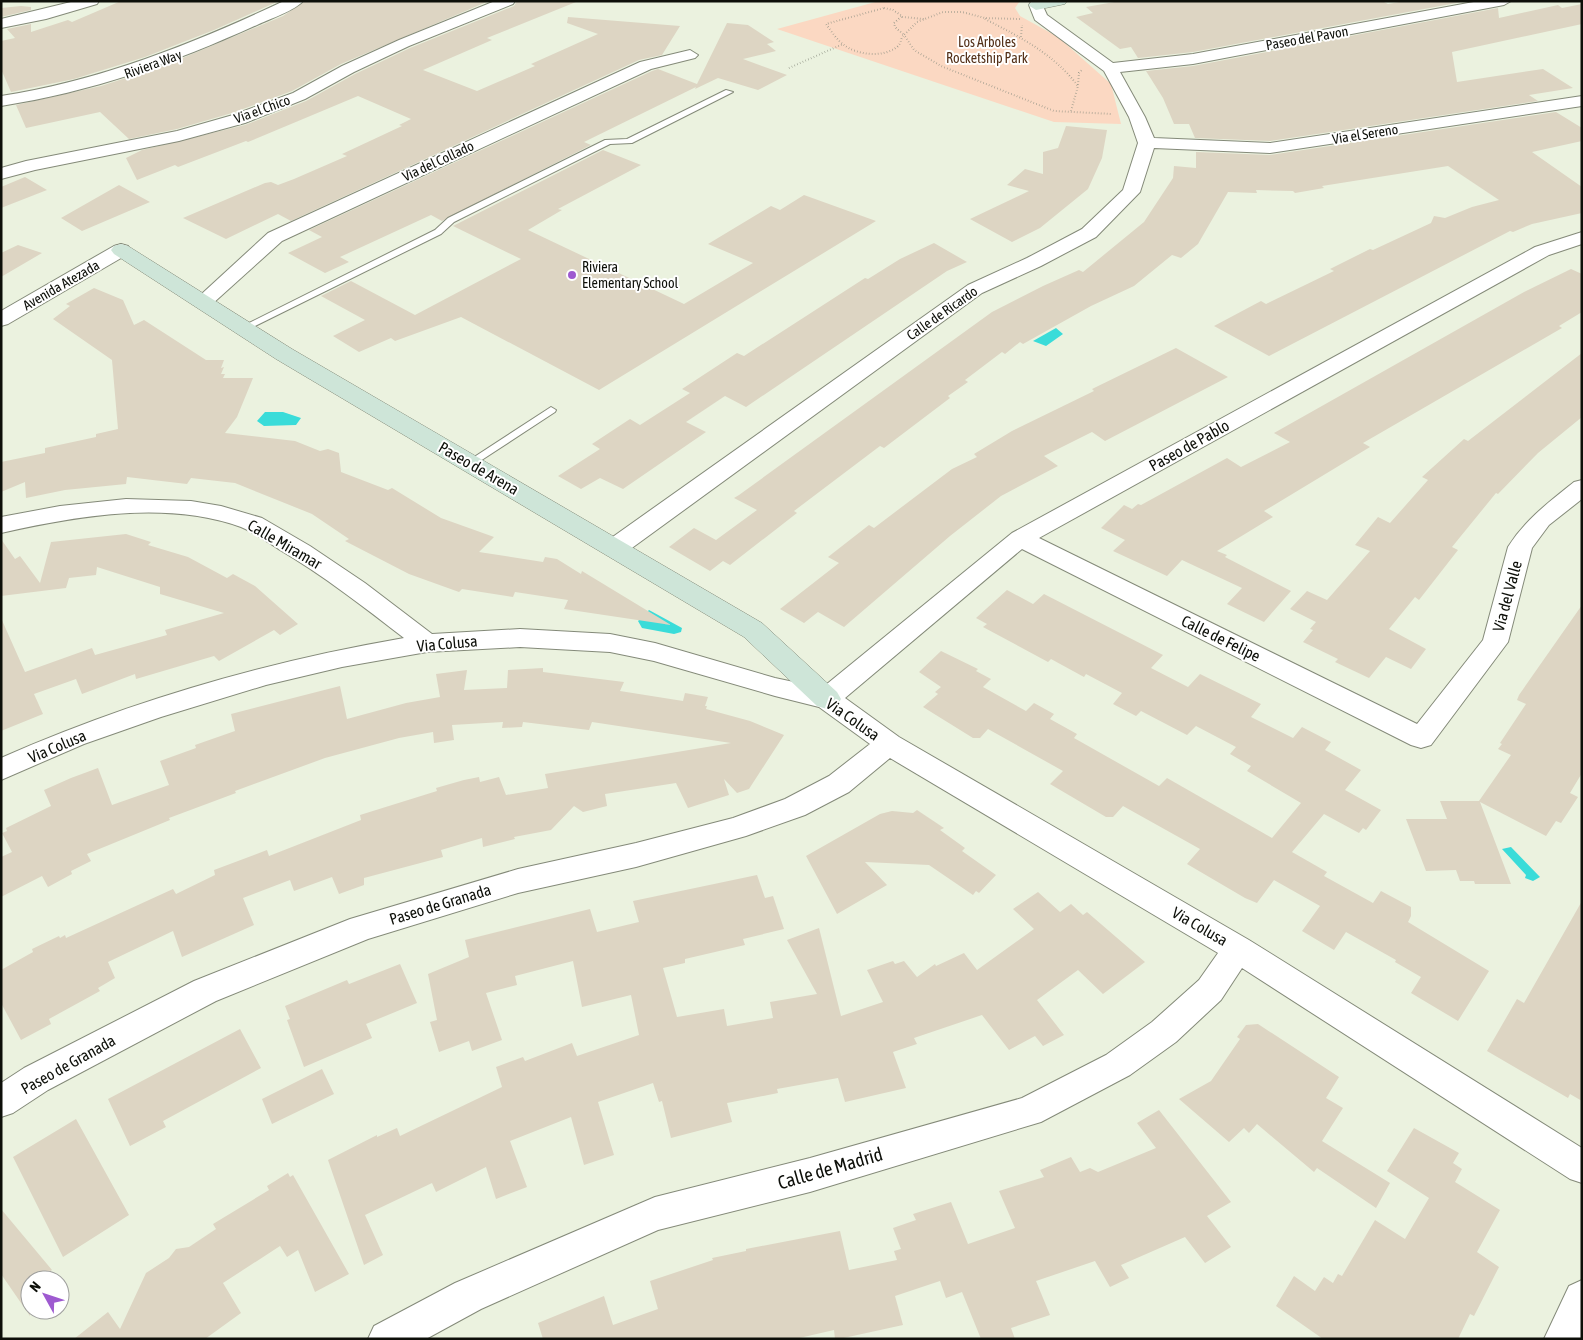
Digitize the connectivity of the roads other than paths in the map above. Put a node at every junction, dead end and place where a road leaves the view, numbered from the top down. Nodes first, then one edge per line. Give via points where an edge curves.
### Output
1 (92, 1) edge
2 (296, 1) edge
3 (508, 1) edge
4 (1060, 1) edge
5 (1504, 1) edge
6 (1038, 11) joint
7 (1, 24) edge
8 (690, 55) dead end
9 (1110, 68) junction
10 (729, 92) dead end
11 (1, 101) edge
12 (1582, 101) edge
13 (1147, 143) junction
14 (1, 174) edge
15 (1582, 238) edge
16 (121, 250) joint
17 (204, 301) junction
18 (1, 320) edge
19 (244, 328) junction
20 (551, 410) dead end
21 (470, 463) junction
22 (1582, 487) edge
23 (1, 525) edge
24 (1020, 538) junction
25 (616, 547) junction
26 (428, 643) junction
27 (826, 698) junction
28 (1421, 738) joint
29 (889, 744) junction
30 (1, 770) edge
31 (1238, 949) junction
32 (1, 1102) edge
33 (1582, 1167) edge
34 (1582, 1300) edge
35 (387, 1339) edge
36 (1563, 1339) edge

1 - 7 street
2 - 11 street, Riviera Way via 202,45 120,76 48,94
3 - 14 street, Via el Chico via 404,42 299,96 239,119 179,136 32,164
4 - 6 street
5 - 9 street, Paseo del Pavon via 1193,59
6 - 9 street
8 - 17 street, Via del Collado via 646,65 276,237
9 - 13 street via 1137,117
10 - 19 lane via 629,141 608,142 451,220 438,232
12 - 13 street, Via el Sereno via 1270,148
13 - 25 street, Calle de Ricardo via 1131,192 1089,234 975,289
15 - 24 street, Paseo de Pablo via 1542,251
16 - 17 street, Paseo de Arena
16 - 18 street, Avenida Atezada
17 - 19 street, Paseo de Arena
19 - 21 street, Paseo de Arena
20 - 21 lane
21 - 25 street, Paseo de Arena
22 - 28 street, Via del Valle via 1541,520 1520,547 1494,642
23 - 26 street, Calle Miramar via 83,510 122,507 210,510 249,522 320,562
24 - 27 street, Paseo de Pablo
24 - 28 street, Calle de Felipe
25 - 27 street, Paseo de Arena via 753,630
26 - 27 street, Via Colusa via 520,638 610,643
26 - 30 street, Via Colusa via 265,676 91,731
27 - 29 street, Via Colusa
29 - 31 street, Via Colusa
29 - 32 street, Paseo de Granada via 839,784 795,807 736,828 636,855 518,881 352,931 206,990 36,1079
31 - 33 street, Via Colusa
31 - 35 street, Calle de Madrid via 1210,990 1164,1032 1118,1065 1029,1111 810,1175 655,1214 468,1296
34 - 36 street

